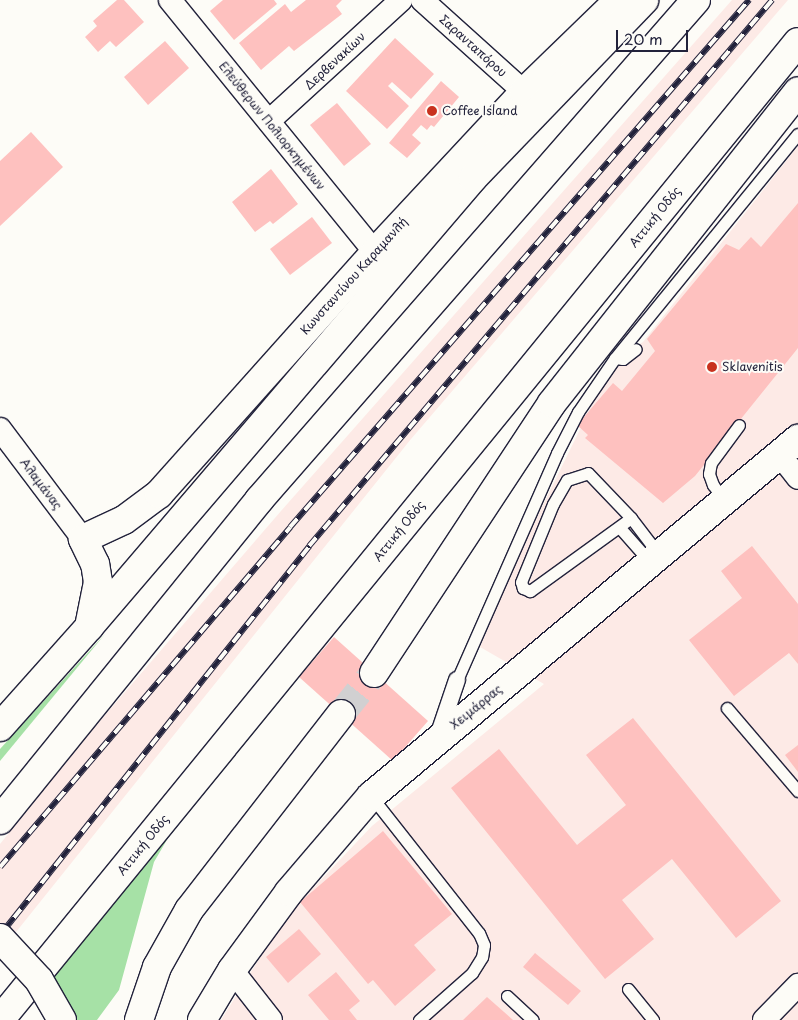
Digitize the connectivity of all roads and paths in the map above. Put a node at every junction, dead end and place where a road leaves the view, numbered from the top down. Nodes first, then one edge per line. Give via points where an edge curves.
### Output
1 (170, 0) edge
2 (401, 0) edge
3 (422, 0) edge
4 (619, 0) edge
5 (644, 0) edge
6 (696, 0) edge
7 (798, 42) edge
8 (798, 91) edge
9 (524, 92) junction
10 (268, 122) junction
11 (798, 134) edge
12 (374, 252) junction
13 (636, 349) dead end
14 (615, 358) junction
15 (739, 425) dead end
16 (0, 429) edge
17 (789, 447) edge
18 (798, 478) edge
19 (725, 502) junction
20 (631, 518) junction
21 (620, 528) junction
22 (83, 539) junction
23 (655, 559) junction
24 (89, 627) junction
25 (374, 672) tunnel mouth
26 (457, 680) joint
27 (0, 698) edge
28 (727, 708) dead end
29 (341, 714) tunnel mouth
30 (0, 727) edge
31 (437, 739) junction
32 (798, 791) edge
33 (371, 796) junction
34 (0, 820) edge
35 (0, 938) edge
36 (232, 970) junction
37 (798, 985) edge
38 (628, 989) dead end
39 (507, 996) dead end
40 (0, 1020) edge
41 (62, 1020) edge
42 (139, 1020) edge
43 (202, 1020) edge
44 (272, 1020) edge
45 (420, 1020) edge
46 (533, 1020) edge
47 (653, 1020) edge
48 (764, 1020) edge

1 - 10 street, Ελεύθερων Πολιορκημένων
2 - 10 street, Δερβενακίων
3 - 9 street, Σαρανταπόρου
4 - 9 main road, Κωνσταντίνου Καραμανλή
5 - 24 main road via 474,178
6 - 34 main road via 259,500
7 - 40 main road, Αττική Οδός
8 - 25 main road via 552,402
9 - 12 main road, Κωνσταντίνου Καραμανλή
10 - 12 street, Ελεύθερων Πολιορκημένων
11 - 14 lane
12 - 22 main road, Κωνσταντίνου Καραμανλή via 159,494 124,520
13 - 14 lane via 623,359
14 - 26 lane via 578,412 557,453
15 - 19 lane via 716,453 709,474
16 - 22 street, Αλαμάνας
17 - 18 street
17 - 19 main road, Χειμάρρας
19 - 23 main road, Χειμάρρας
20 - 21 lane
20 - 21 lane via 588,473 567,480 553,504 521,582 523,588 530,591
20 - 23 lane
21 - 23 lane
22 - 24 main road via 95,564 98,582
23 - 31 main road, Χειμάρρας
24 - 27 main road
24 - 30 main road
26 - 31 street
28 - 32 lane
29 - 42 main road via 189,910 157,966
31 - 33 main road, Χειμάρρας
33 - 36 main road, Χειμάρρας via 289,892
33 - 45 lane via 479,933 484,945 482,957 472,973
35 - 41 main road, bridge via 38,980
36 - 43 main road, Χειμάρρας
36 - 44 street
37 - 48 street
38 - 47 lane
39 - 46 lane

